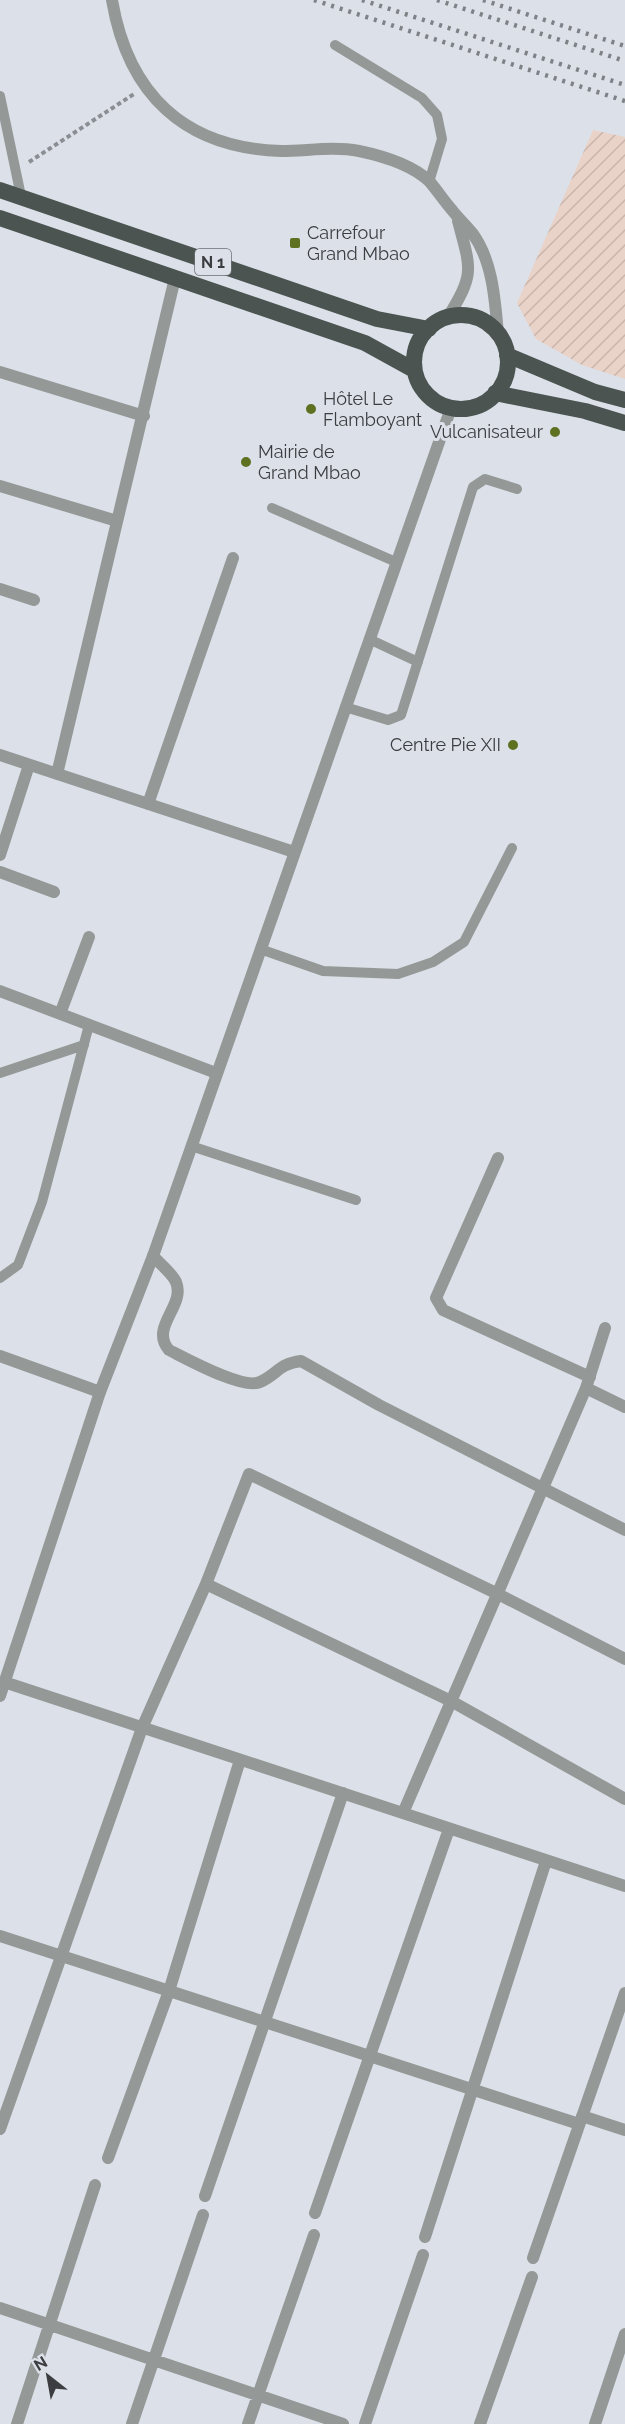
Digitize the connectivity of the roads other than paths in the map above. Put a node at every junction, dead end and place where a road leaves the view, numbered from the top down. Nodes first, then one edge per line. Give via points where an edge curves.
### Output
1 (112, 0) edge
2 (335, 45) dead end
3 (0, 96) edge
4 (429, 182) junction
5 (0, 190) edge
6 (21, 196) junction
7 (457, 217) junction
8 (0, 218) edge
9 (175, 278) junction
10 (448, 317) junction
11 (429, 329) junction
12 (498, 334) junction
13 (507, 355) junction
14 (414, 370) junction
15 (0, 372) edge
16 (495, 393) junction
17 (625, 400) edge
18 (451, 408) junction
19 (144, 416) junction
20 (625, 423) edge
21 (0, 486) edge
22 (517, 489) dead end
23 (272, 508) dead end
24 (117, 521) junction
25 (233, 558) dead end
26 (396, 562) junction
27 (0, 589) edge
28 (34, 600) dead end
29 (369, 639) junction
30 (418, 662) junction
31 (345, 707) junction
32 (0, 755) edge
33 (29, 765) junction
34 (57, 774) junction
35 (148, 804) junction
36 (512, 848) dead end
37 (294, 852) junction
38 (0, 855) edge
39 (0, 872) edge
40 (54, 892) dead end
41 (89, 937) dead end
42 (261, 950) junction
43 (0, 991) edge
44 (60, 1014) junction
45 (89, 1025) junction
46 (84, 1045) junction
47 (0, 1073) edge
48 (216, 1073) junction
49 (191, 1146) junction
50 (498, 1158) dead end
51 (356, 1200) dead end
52 (153, 1256) junction
53 (0, 1278) edge
54 (605, 1328) dead end
55 (0, 1356) edge
56 (588, 1382) junction
57 (100, 1392) junction
58 (625, 1407) edge
59 (543, 1487) junction
60 (625, 1530) edge
61 (206, 1584) junction
62 (498, 1594) junction
63 (625, 1659) edge
64 (4, 1682) junction
65 (0, 1696) edge
66 (451, 1701) junction
67 (142, 1728) junction
68 (240, 1760) junction
69 (343, 1794) junction
70 (625, 1799) edge
71 (403, 1813) junction
72 (449, 1828) junction
73 (546, 1861) junction
74 (625, 1886) edge
75 (0, 1936) edge
76 (61, 1955) junction
77 (169, 1990) junction
78 (625, 1993) edge
79 (264, 2022) junction
80 (370, 2056) junction
81 (472, 2090) junction
82 (581, 2120) junction
83 (0, 2129) edge
84 (625, 2130) edge
85 (108, 2158) dead end
86 (95, 2186) dead end
87 (205, 2196) dead end
88 (315, 2213) dead end
89 (203, 2215) dead end
90 (314, 2235) dead end
91 (425, 2237) dead end
92 (423, 2255) dead end
93 (533, 2258) dead end
94 (532, 2277) dead end
95 (0, 2308) edge
96 (49, 2325) junction
97 (625, 2334) edge
98 (154, 2360) junction
99 (258, 2395) junction
100 (17, 2424) edge
101 (132, 2424) edge
102 (248, 2424) edge
103 (343, 2424) edge
104 (365, 2424) edge
105 (480, 2424) edge
106 (595, 2424) edge

1 - 4 street via 127,57 145,87 173,117 233,145 281,151 357,151 411,168
2 - 4 lane via 422,98 437,115 442,139
3 - 6 lane
4 - 7 street
5 - 6 highway, N 1
6 - 11 highway, N 1 via 377,319
7 - 10 street via 470,270 466,288
7 - 12 street via 473,234 484,257 494,290
8 - 9 highway, N 1
9 - 14 highway, N 1 via 365,343
9 - 19 street
10 - 11 highway
10 - 12 highway via 476,319
11 - 14 highway via 416,347
12 - 13 highway
13 - 16 highway via 505,377
13 - 17 highway
14 - 18 highway via 423,390 440,405
15 - 19 street
16 - 18 highway via 473,407
16 - 20 highway
18 - 26 street
19 - 24 street
21 - 24 street
22 - 30 lane via 485,480 473,487
23 - 26 lane
24 - 34 street
25 - 35 street
26 - 29 street
27 - 28 street
29 - 30 lane
29 - 31 street
30 - 31 lane via 401,715 388,720
31 - 37 street
32 - 33 street
33 - 34 street
33 - 38 street
34 - 35 street
35 - 37 street
36 - 42 lane via 464,942 433,962 398,974 323,971
37 - 42 street
39 - 40 street
41 - 44 street
42 - 48 street
43 - 44 street
44 - 45 street
45 - 46 lane
45 - 48 street
46 - 47 lane
46 - 53 lane via 42,1202 18,1265
48 - 49 street
49 - 51 lane
49 - 52 street
50 - 56 street via 436,1298 438,1304 443,1310
52 - 57 street
52 - 59 street via 175,1280 178,1292 162,1331 163,1343 169,1350 243,1383 259,1383 287,1363 301,1361 379,1405
54 - 56 street
55 - 57 street
56 - 58 street
56 - 59 street
57 - 64 street
59 - 60 street
59 - 62 street
61 - 62 street via 249,1474
61 - 66 street
61 - 67 street
62 - 63 street
62 - 66 street
64 - 65 street
64 - 67 street
66 - 70 street
66 - 71 street
67 - 68 street
67 - 76 street
68 - 69 street
68 - 77 street
69 - 71 street
69 - 79 street
71 - 72 street
72 - 73 street
72 - 80 street
73 - 74 street
73 - 81 street
75 - 76 street
76 - 77 street
76 - 83 street
77 - 79 street
77 - 85 street
78 - 82 street
79 - 80 street
79 - 87 street
80 - 81 street
80 - 88 street
81 - 82 street
81 - 91 street
82 - 84 street
82 - 93 street
86 - 96 street
89 - 98 street
90 - 99 street
92 - 104 street
94 - 105 street
95 - 96 street
96 - 98 street
96 - 100 street
97 - 106 street
98 - 99 street
98 - 101 street
99 - 102 street
99 - 103 street

